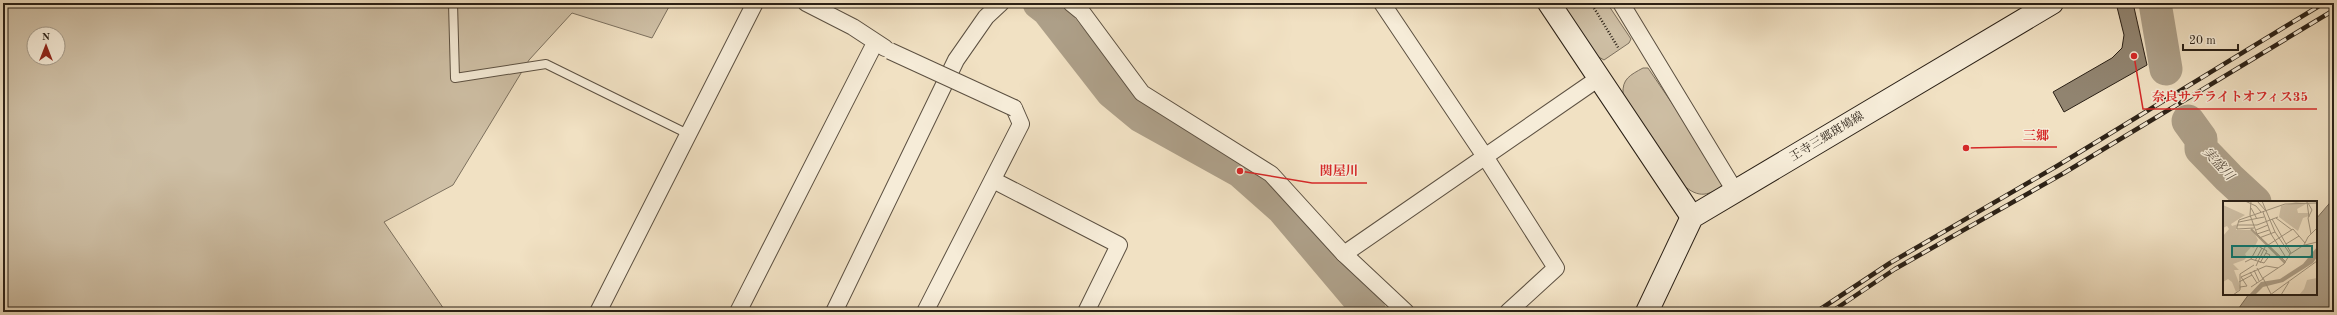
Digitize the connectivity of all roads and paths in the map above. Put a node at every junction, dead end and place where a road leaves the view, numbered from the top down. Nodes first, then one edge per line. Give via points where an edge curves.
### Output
1 (453, 3) edge
2 (755, 3) edge
3 (806, 3) edge
4 (1002, 3) edge
5 (1071, 3) edge
6 (1382, 3) edge
7 (1549, 3) edge
8 (1591, 3) edge
9 (1621, 3) edge
10 (2052, 3) edge
11 (875, 43) junction
12 (1619, 49) dead end
13 (1599, 78) junction
14 (688, 134) junction
15 (1486, 158) junction
16 (993, 180) junction
17 (1735, 191) junction
18 (1692, 217) junction
19 (1344, 254) junction
20 (598, 312) edge
21 (738, 312) edge
22 (834, 312) edge
23 (925, 312) edge
24 (1086, 312) edge
25 (1406, 312) edge
26 (1508, 312) edge
27 (1647, 312) edge

1 - 14 lane via 455,78 546,64
2 - 14 street
3 - 11 street via 853,27
4 - 22 street via 986,17 956,60
5 - 19 street via 1082,12 1142,93 1271,174
6 - 15 street
7 - 13 main road
8 - 12 path
9 - 17 street
10 - 17 main road, 王寺三郷斑鳩線
11 - 16 street, bridge via 1014,108 1021,124
11 - 21 street
13 - 15 street
13 - 18 main road
14 - 20 street
15 - 19 street
15 - 26 street via 1556,268
16 - 23 street
16 - 24 street via 1119,245
17 - 18 main road, 王寺三郷斑鳩線
18 - 27 main road
19 - 25 street

